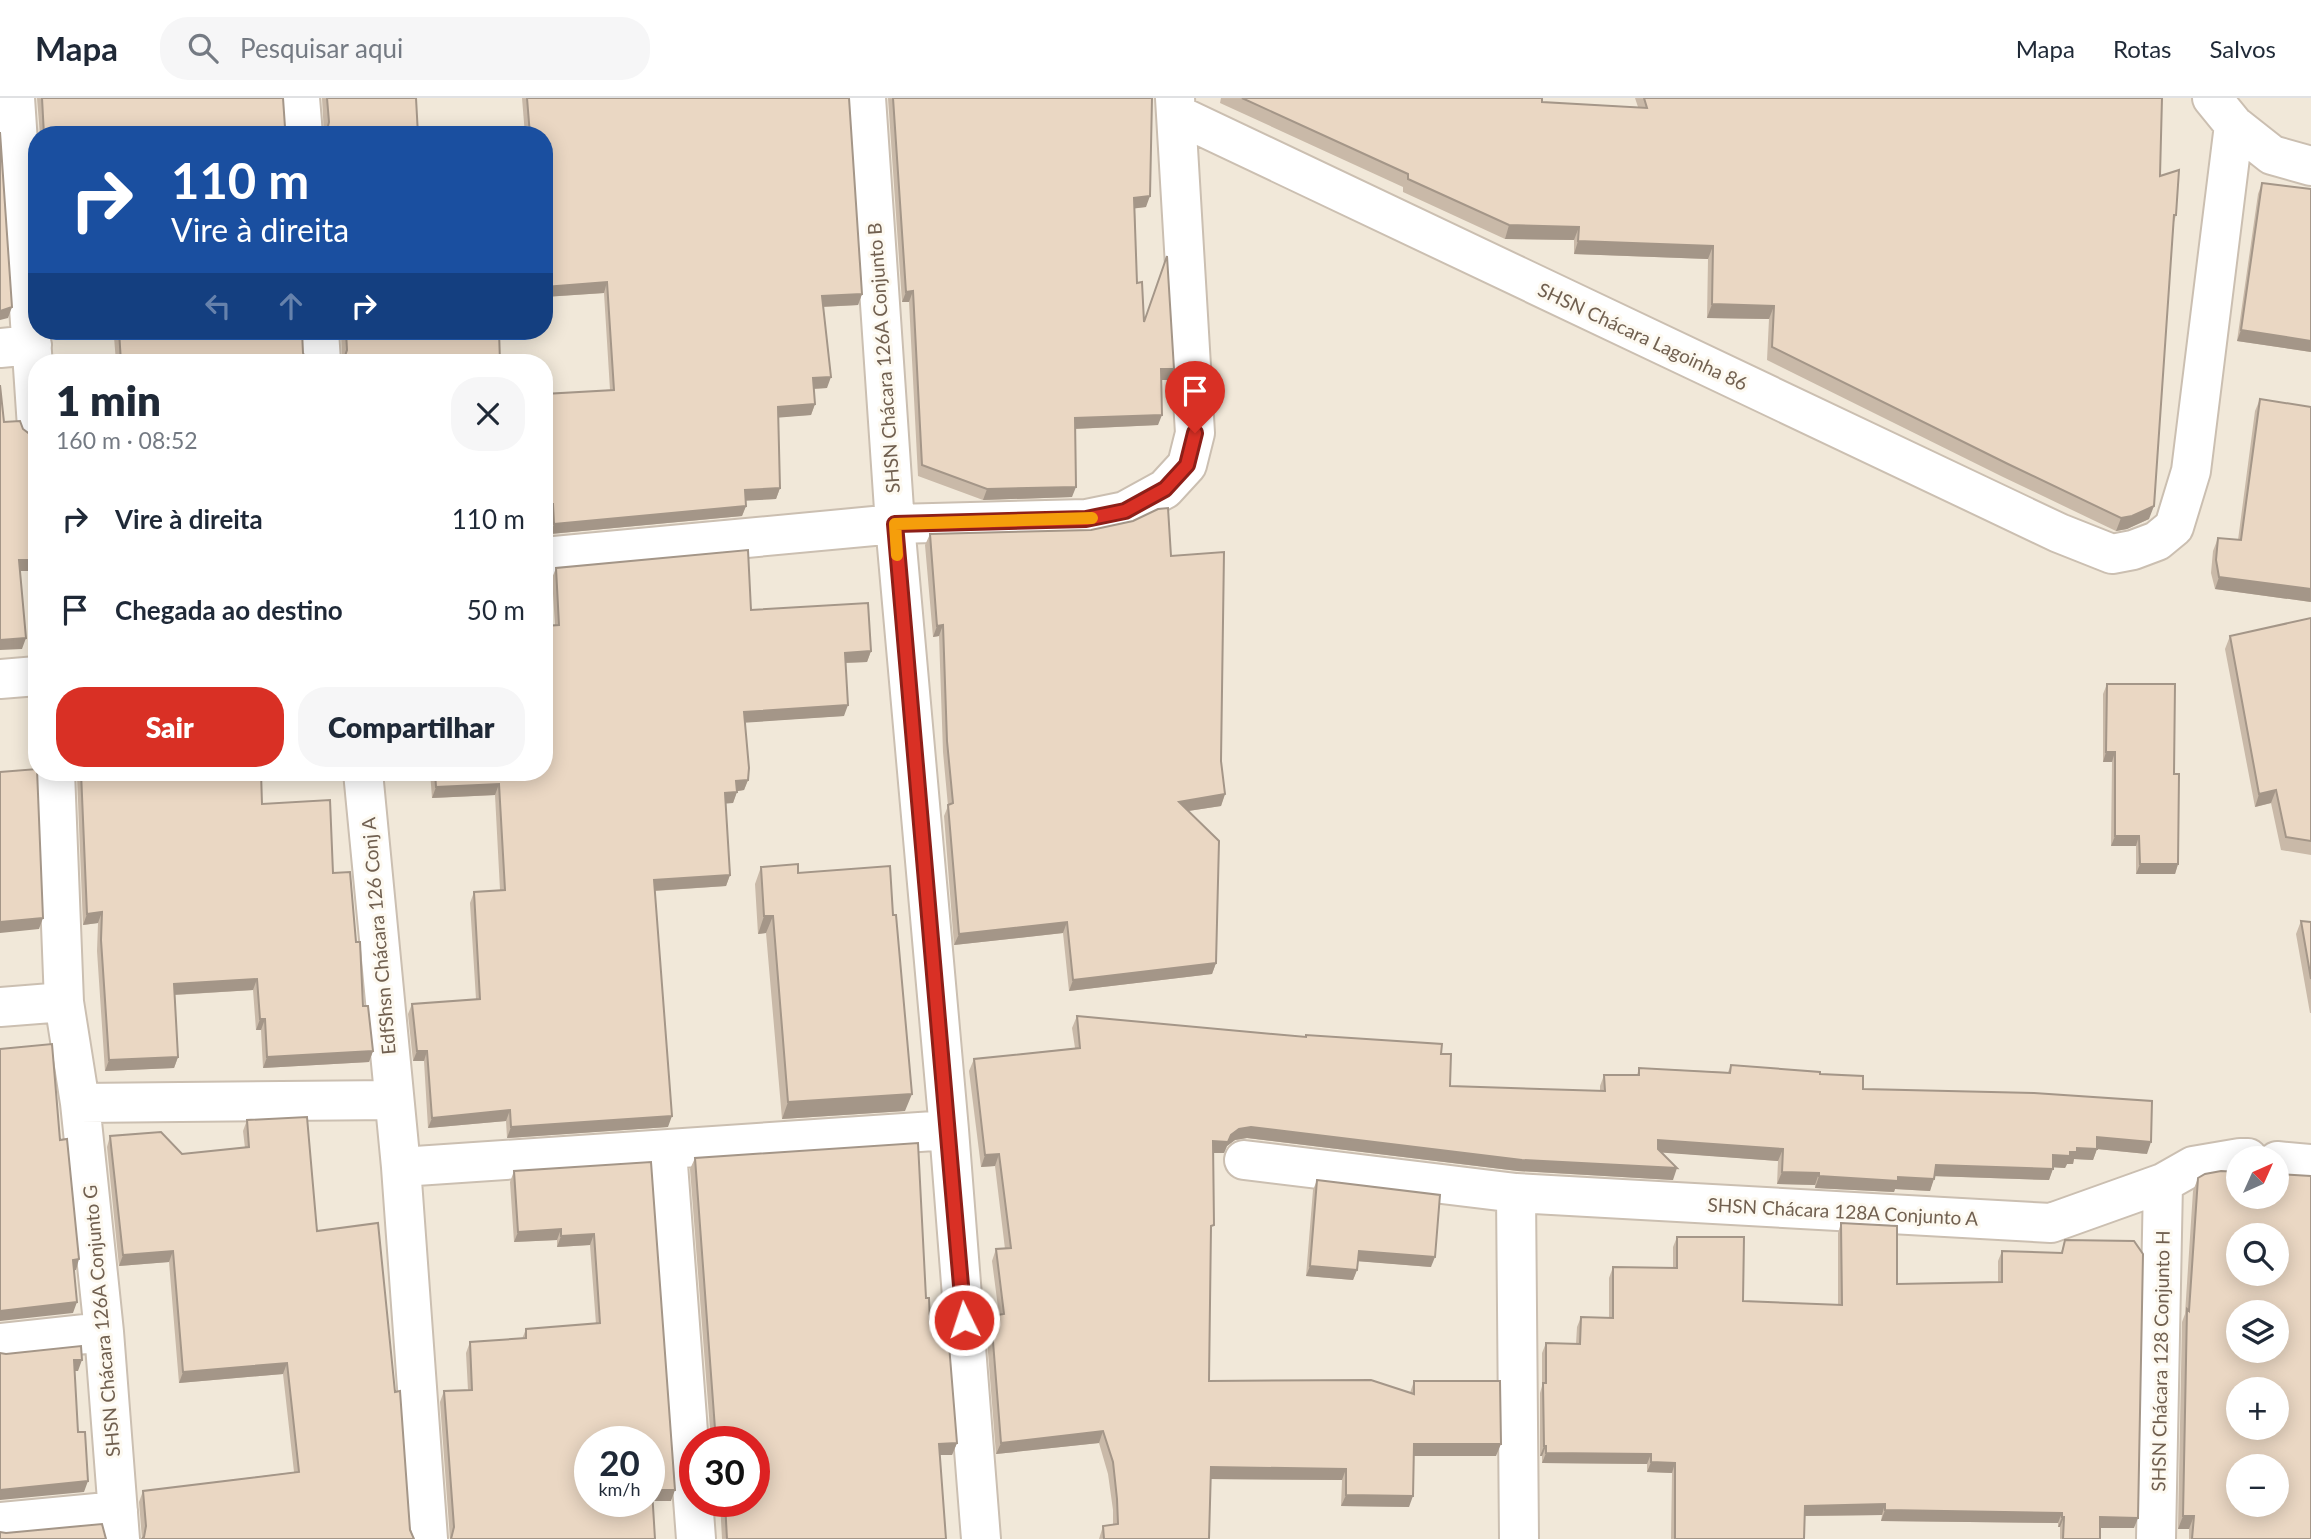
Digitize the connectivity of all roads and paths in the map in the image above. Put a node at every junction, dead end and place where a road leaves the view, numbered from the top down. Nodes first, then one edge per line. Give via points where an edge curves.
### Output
1 (15, 98) edge
2 (300, 98) edge
3 (866, 98) edge
4 (1175, 106) edge
5 (2223, 112) edge
6 (302, 126) edge
7 (2311, 166) edge
8 (16, 347) edge
9 (28, 393) edge
10 (895, 524) junction
11 (553, 556) edge
12 (28, 677) edge
13 (0, 679) edge
14 (55, 781) edge
15 (364, 781) edge
16 (64, 1002) junction
17 (0, 1007) edge
18 (393, 1100) junction
19 (80, 1103) junction
20 (949, 1130) junction
21 (667, 1151) junction
22 (1244, 1160) dead end
23 (2226, 1160) edge
24 (2289, 1162) edge
25 (2311, 1164) edge
26 (401, 1167) junction
27 (2163, 1183) junction
28 (1516, 1193) junction
29 (104, 1332) junction
30 (0, 1343) edge
31 (0, 1522) edge
32 (119, 1525) edge
33 (428, 1539) edge
34 (696, 1539) edge
35 (981, 1539) edge
36 (1519, 1539) edge
37 (2156, 1539) edge

1 - 8 street
2 - 6 street
3 - 10 street, SHSN Chácara 126A Conjunto B
4 - 5 street, SHSN Chácara Lagoinha 86 via 2059,533 2112,554 2157,541 2174,527 2191,471
4 - 10 street via 1195,433 1187,465 1165,489 1125,511 1086,519
5 - 7 street via 2272,155
8 - 9 street
10 - 11 street
10 - 20 street, SHSN Chácara 126A Conjunto B
12 - 13 street
14 - 16 street, SHSN Chácara 126A Conjunto G
15 - 18 street, EdfShsn Chácara 126 Conj A
16 - 17 street
16 - 19 street, SHSN Chácara 126A Conjunto G
18 - 19 street
18 - 26 street, EdfShsn Chácara 126 Conj A
19 - 29 street, SHSN Chácara 126A Conjunto G
20 - 21 street
20 - 35 street, SHSN Chácara 126A Conjunto B
21 - 26 street
21 - 34 street
22 - 28 street, SHSN Chácara 128A Conjunto A
23 - 27 street, SHSN Chácara 128A Conjunto A via 2193,1166
24 - 25 street
26 - 33 street
27 - 28 street, SHSN Chácara 128A Conjunto A via 2051,1223
27 - 37 street, SHSN Chácara 128 Conjunto H
28 - 36 street
29 - 30 street
29 - 32 street, SHSN Chácara 126A Conjunto G
31 - 32 street

